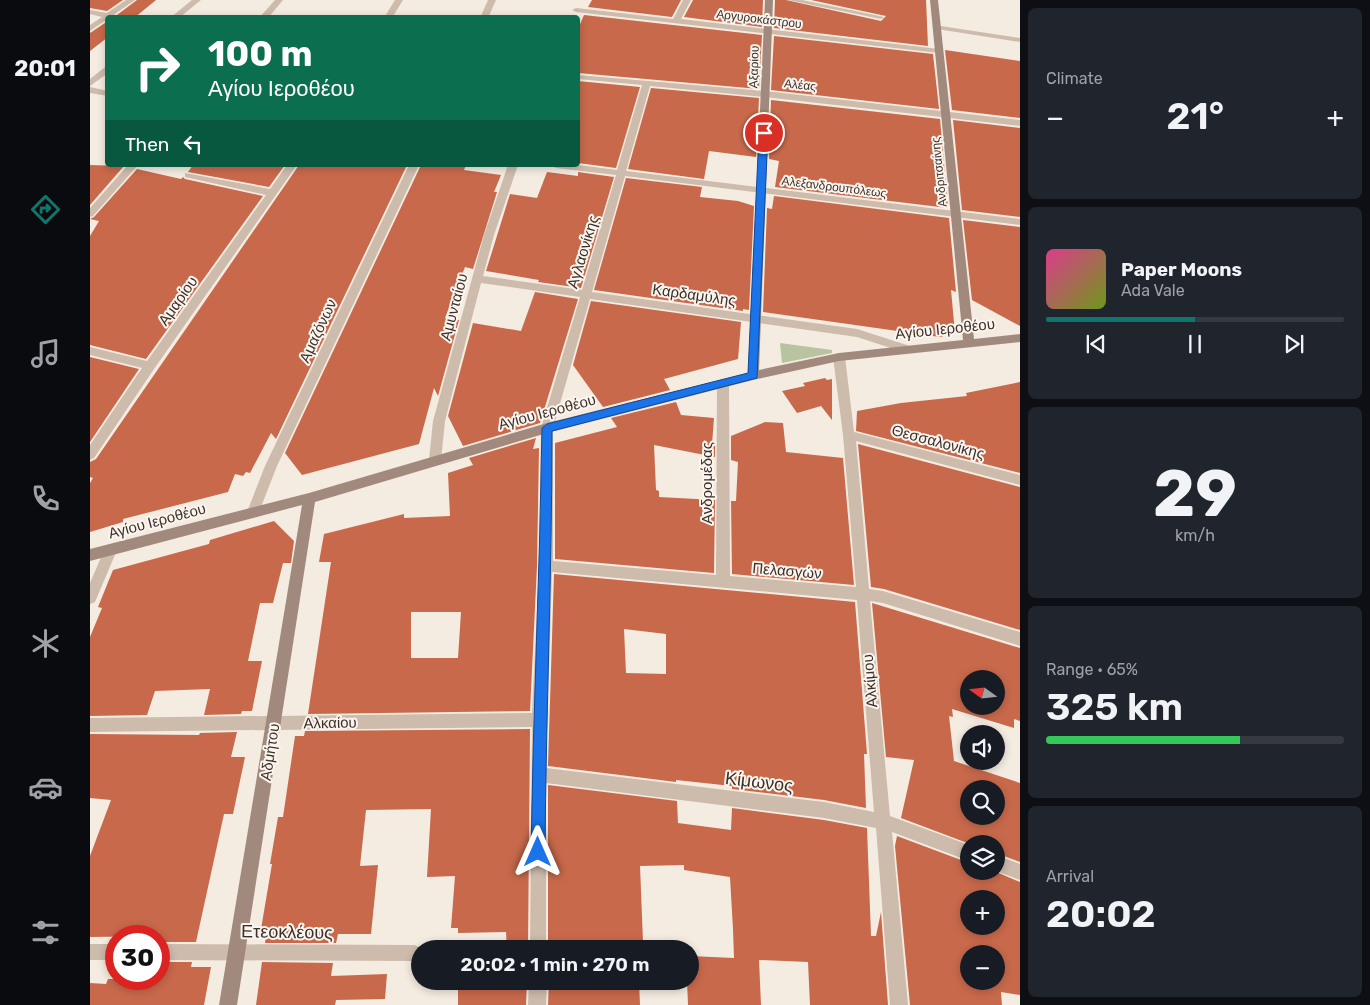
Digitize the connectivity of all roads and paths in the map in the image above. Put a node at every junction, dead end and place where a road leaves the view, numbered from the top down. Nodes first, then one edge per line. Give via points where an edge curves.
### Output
1 (131, 0) edge
2 (195, 0) edge
3 (279, 0) edge
4 (399, 0) edge
5 (492, 0) edge
6 (580, 0) edge
7 (687, 0) edge
8 (769, 0) edge
9 (791, 0) edge
10 (934, 0) edge
11 (90, 12) edge
12 (575, 14) edge
13 (105, 15) edge
14 (109, 15) edge
15 (178, 15) edge
16 (266, 15) edge
17 (390, 15) edge
18 (485, 15) edge
19 (881, 16) dead end
20 (105, 18) edge
21 (676, 21) junction
22 (937, 27) junction
23 (90, 29) edge
24 (768, 31) junction
25 (1020, 40) edge
26 (939, 51) junction
27 (105, 71) edge
28 (580, 77) edge
29 (90, 83) edge
30 (647, 83) junction
31 (90, 90) edge
32 (105, 93) edge
33 (765, 94) junction
34 (946, 114) junction
35 (1020, 123) edge
36 (131, 167) edge
37 (291, 167) edge
38 (413, 167) edge
39 (512, 167) edge
40 (572, 167) edge
41 (622, 173) junction
42 (188, 175) dead end
43 (761, 191) junction
44 (273, 193) junction
45 (91, 211) edge
46 (956, 214) junction
47 (1020, 222) edge
48 (477, 279) junction
49 (586, 295) junction
50 (756, 319) junction
51 (1020, 338) edge
52 (969, 342) junction
53 (906, 349) junction
54 (90, 351) edge
55 (839, 357) junction
56 (150, 366) junction
57 (753, 376) junction
58 (723, 384) junction
59 (547, 428) junction
60 (849, 435) junction
61 (90, 455) edge
62 (434, 460) junction
63 (1020, 480) edge
64 (309, 498) junction
65 (252, 512) junction
66 (111, 550) junction
67 (90, 555) edge
68 (546, 566) junction
69 (723, 582) junction
70 (862, 594) junction
71 (90, 598) edge
72 (1020, 639) edge
73 (539, 720) junction
74 (274, 724) junction
75 (90, 725) edge
76 (538, 775) junction
77 (882, 821) junction
78 (960, 850) edge
79 (1005, 866) edge
80 (1020, 872) edge
81 (538, 940) edge
82 (90, 952) edge
83 (105, 952) edge
84 (170, 952) edge
85 (237, 952) junction
86 (411, 954) edge
87 (538, 990) edge
88 (228, 1005) edge
89 (537, 1005) edge
90 (899, 1005) edge

1 - 14 street
2 - 15 street
3 - 16 street
4 - 17 street
5 - 18 street
6 - 12 street
7 - 21 street
8 - 24 street, Αξαρίου
9 - 19 lane
10 - 22 street, Ανδριτσαίνης
11 - 13 street
12 - 21 street, Αργυροκάστρου
20 - 23 street
21 - 24 street, Αργυροκάστρου
22 - 25 street
22 - 26 street, Ανδριτσαίνης
24 - 26 street, Αργυροκάστρου
24 - 33 street, Αξαρίου
26 - 34 street, Ανδριτσαίνης
27 - 29 street
28 - 30 street, Αλέας
30 - 33 street, Αλέας
30 - 41 street, Αγλαονίκης
31 - 32 street
33 - 34 street, Αλέας
33 - 43 street, Αξαρίου
34 - 35 street, Αλέας
34 - 46 street, Ανδριτσαίνης
36 - 45 street
37 - 44 street, Αμαρίου
38 - 65 street, Αμαζόνων via 270,466
39 - 48 street, Αμυνταίου
40 - 41 street, Αλεξανδρουπόλεως
41 - 43 street, Αλεξανδρουπόλεως
41 - 49 street, Αγλαονίκης
42 - 44 street
43 - 46 street, Αλεξανδρουπόλεως
43 - 50 street, Αξαρίου
44 - 56 street, Αμαρίου
46 - 47 street, Αλεξανδρουπόλεως
46 - 52 street, Ανδριτσαίνης
48 - 49 street, Καρδαμύλης
48 - 62 street, Αμυνταίου via 439,421
49 - 50 street, Καρδαμύλης
49 - 59 street, Αγλαονίκης
50 - 53 street, Καρδαμύλης via 856,333
50 - 57 street, Αξαρίου
51 - 52 street, Αγίου Ιεροθέου
52 - 53 street, Αγίου Ιεροθέου
53 - 55 street, Αγίου Ιεροθέου
54 - 56 street
55 - 57 street, Αγίου Ιεροθέου
55 - 60 street, Αλκίμου
56 - 61 street, Αμαρίου
57 - 58 street, Αγίου Ιεροθέου
58 - 59 street, Αγίου Ιεροθέου
58 - 69 street, Ανδρομέδας
59 - 62 street, Αγίου Ιεροθέου
59 - 68 street, Αγλαονίκης
60 - 63 street, Θεσσαλονίκης
60 - 70 street, Αλκίμου
62 - 64 street, Αγίου Ιεροθέου
64 - 65 street, Αγίου Ιεροθέου
64 - 74 street, Αδμήτου
65 - 66 street, Αγίου Ιεροθέου
66 - 67 street, Αγίου Ιεροθέου
66 - 71 street
68 - 69 street, Πελασγών
68 - 73 street, Αγλαονίκης
69 - 70 street, Πελασγών
70 - 72 street, Πελασγών via 883,597
70 - 77 street, Αλκίμου
73 - 74 street, Αλκαίου
73 - 76 street, Αγλαονίκης
74 - 75 street, Αλκαίου
74 - 85 street, Αδμήτου
76 - 77 street, Κίμωνος via 824,810
76 - 81 street, Αγλαονίκης
77 - 78 street, Κίμωνος
77 - 90 street, Αλκίμου
79 - 80 street
82 - 83 street
84 - 85 street, Ετεοκλέους
85 - 86 street, Ετεοκλέους
85 - 88 street, Αδμήτου
87 - 89 street

